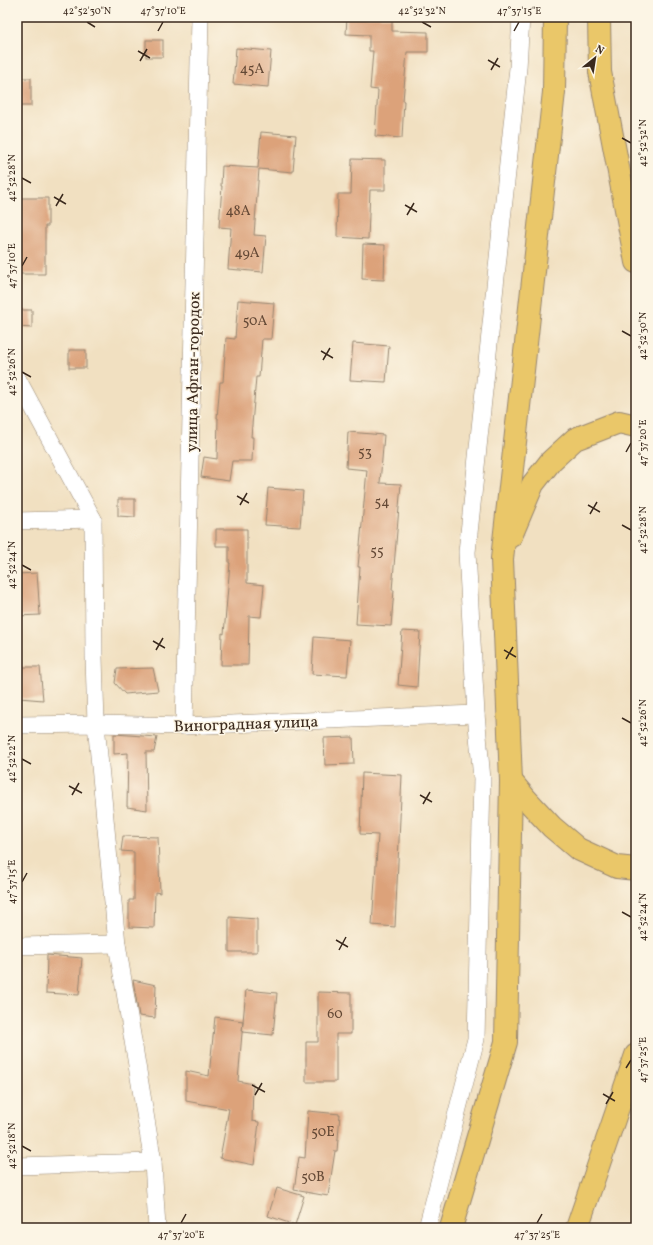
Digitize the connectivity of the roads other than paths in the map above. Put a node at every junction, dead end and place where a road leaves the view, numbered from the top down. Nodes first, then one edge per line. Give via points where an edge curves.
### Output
1 (200, 17) edge
2 (521, 17) edge
3 (555, 17) edge
4 (599, 17) edge
5 (636, 262) edge
6 (17, 378) edge
7 (636, 426) edge
8 (93, 519) junction
9 (17, 521) edge
10 (502, 559) junction
11 (476, 714) junction
12 (96, 724) junction
13 (17, 725) edge
14 (184, 726) junction
15 (512, 781) junction
16 (636, 869) edge
17 (117, 944) junction
18 (17, 946) edge
19 (636, 1055) edge
20 (153, 1162) junction
21 (17, 1166) edge
22 (157, 1228) edge
23 (428, 1228) edge
24 (452, 1228) edge
25 (577, 1228) edge

1 - 14 street, улица Афган-городок
2 - 11 street via 518,68 467,552
3 - 10 main road via 554,92
4 - 5 main road via 600,72
6 - 8 street
7 - 10 main road via 619,422 575,439 551,461 534,484
8 - 9 street
8 - 12 street
10 - 15 main road
11 - 14 street, Виноградная улица
11 - 23 street via 482,779 476,1039
12 - 13 street, Виноградная улица
12 - 14 street, Виноградная улица
12 - 17 street
15 - 16 main road via 552,827 578,849 617,867
15 - 24 main road via 506,1042
17 - 18 street
17 - 20 street
19 - 25 main road
20 - 21 street
20 - 22 street

